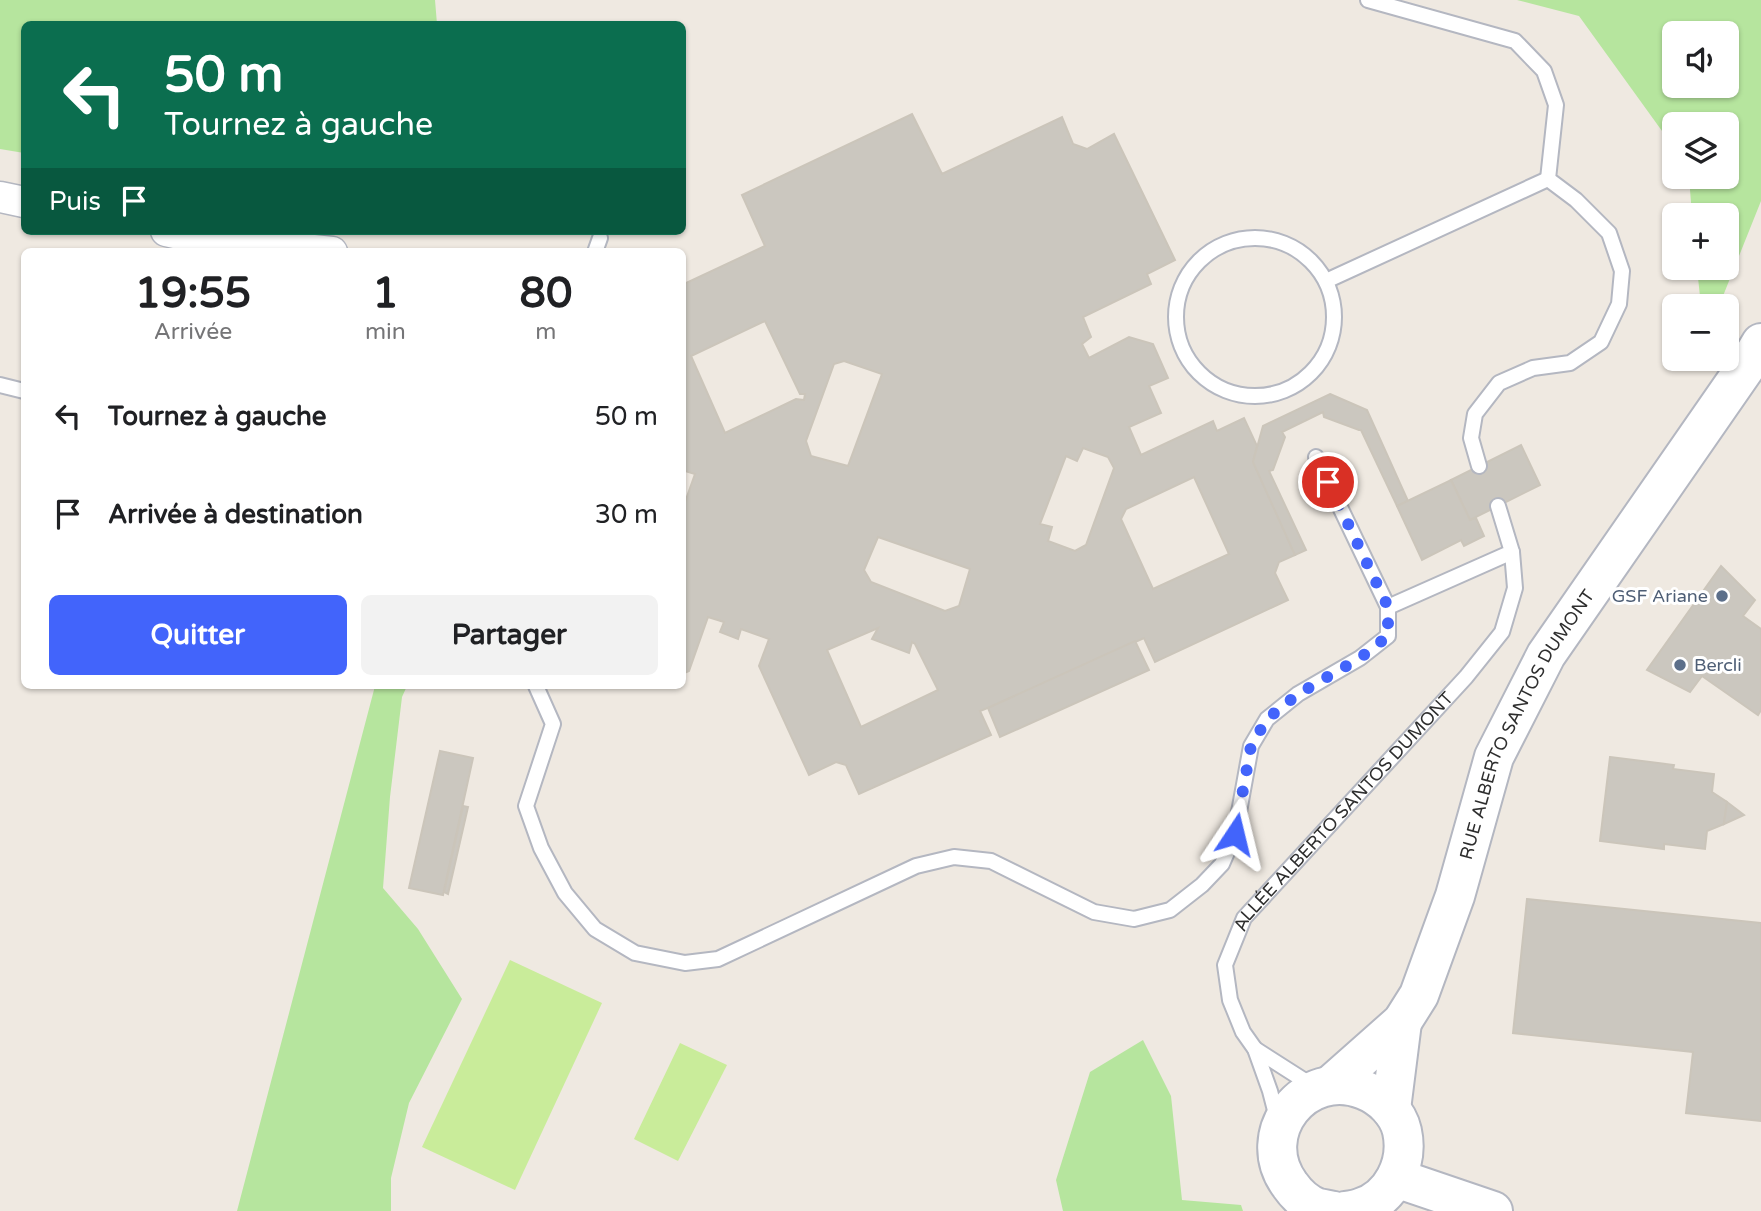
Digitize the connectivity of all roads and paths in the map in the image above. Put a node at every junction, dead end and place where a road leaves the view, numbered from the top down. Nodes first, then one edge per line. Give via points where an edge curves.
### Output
1 (1368, 0) edge
2 (1548, 179) junction
3 (0, 197) edge
4 (21, 201) edge
5 (188, 235) edge
6 (297, 248) edge
7 (1326, 281) junction
8 (1761, 343) edge
9 (0, 385) edge
10 (21, 390) edge
11 (1316, 457) dead end
12 (1479, 466) dead end
13 (1498, 506) dead end
14 (1512, 552) junction
15 (1388, 607) junction
16 (537, 689) edge
17 (1402, 1022) junction
18 (1255, 1049) junction
19 (1325, 1086) junction
20 (1391, 1109) junction
21 (1280, 1128) junction
22 (1396, 1178) junction
23 (1301, 1203) edge
24 (1350, 1210) edge
25 (1493, 1211) edge

1 - 2 lane via 1515,41 1544,71 1556,105
2 - 7 lane
2 - 12 lane via 1609,233 1622,271 1619,304 1601,342 1570,363 1532,368 1499,383 1475,414 1471,438
3 - 4 street
5 - 6 street
7 - 7 lane via 1312,261 1292,247 1268,239 1243,239 1219,246 1199,261 1184,281 1176,329 1184,353 1200,375 1223,390 1250,396 1278,393 1302,381 1321,361 1332,335 1334,308
8 - 17 street, RUE ALBERTO SANTOS DUMONT via 1546,655 1494,757 1455,896 1419,995
9 - 10 lane
11 - 15 lane
13 - 14 lane
14 - 15 lane
14 - 18 lane, ALLÉE ALBERTO SANTOS DUMONT via 1515,588 1502,632 1244,918 1225,965 1230,1000
15 - 16 lane via 1388,636 1267,719 1251,746 1235,834 1222,864 1170,910 1134,919 1094,912 991,861 954,857 916,866 718,959 685,963 635,953 595,929 565,892 541,848 526,806 553,724
17 - 19 street, RUE ALBERTO SANTOS DUMONT
17 - 20 street, RUE ALBERTO SANTOS DUMONT
18 - 19 lane, ALLÉE ALBERTO SANTOS DUMONT
18 - 21 lane, ALLÉE ALBERTO SANTOS DUMONT
19 - 20 street via 1354,1086 1375,1094
19 - 21 street via 1292,1106
20 - 22 street via 1402,1130 1404,1155
21 - 23 street via 1276,1152 1283,1176
22 - 24 street via 1382,1197
22 - 25 street
23 - 24 street

